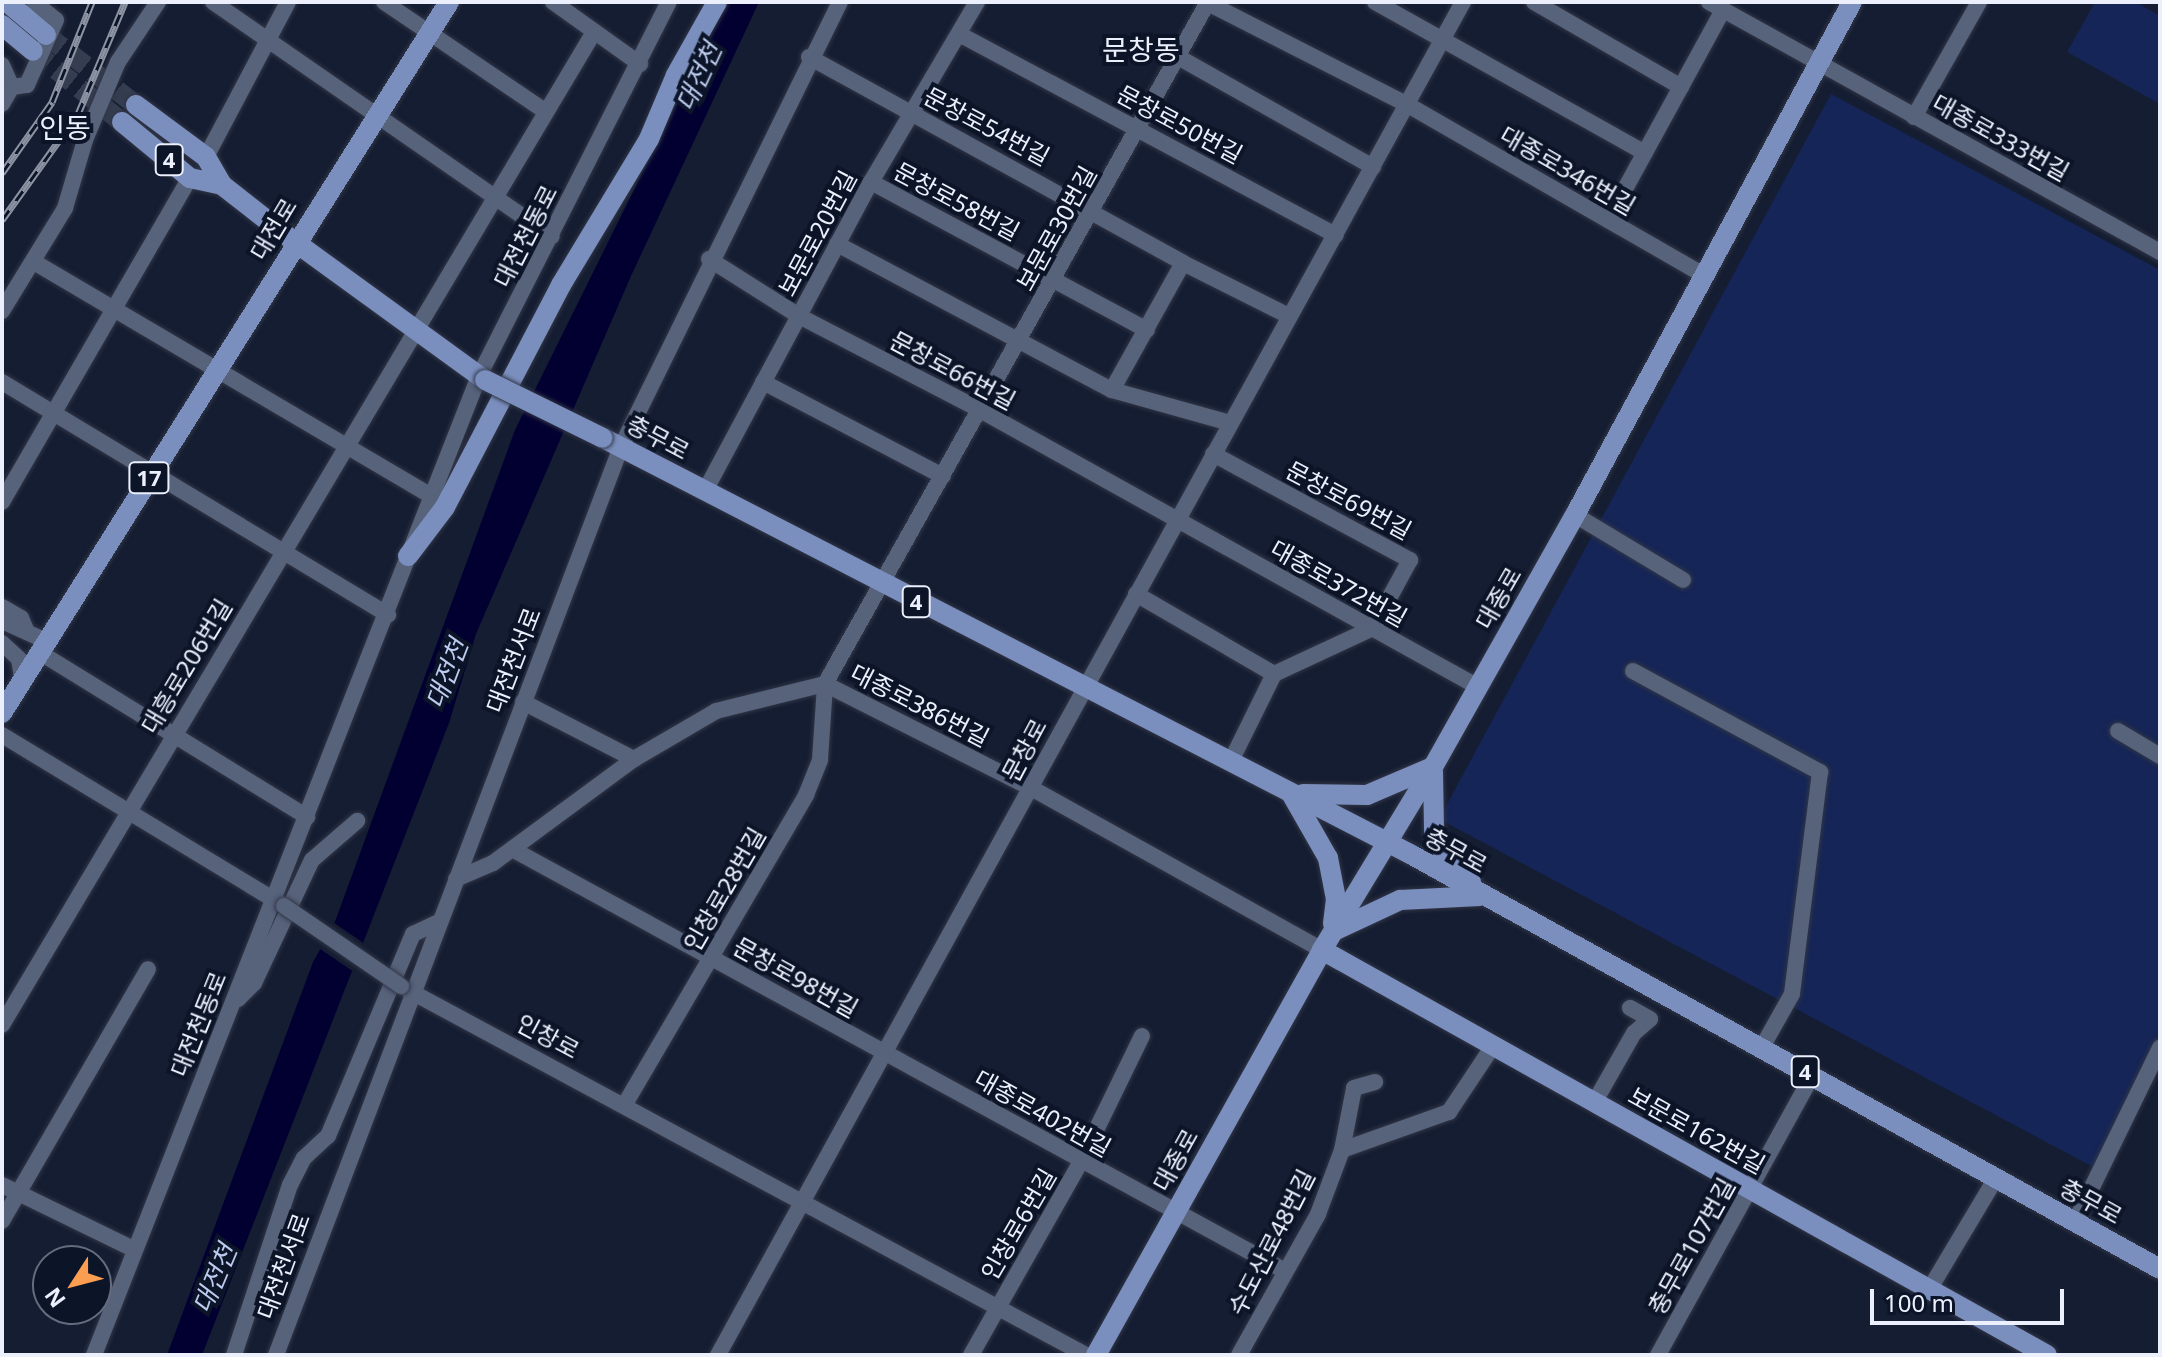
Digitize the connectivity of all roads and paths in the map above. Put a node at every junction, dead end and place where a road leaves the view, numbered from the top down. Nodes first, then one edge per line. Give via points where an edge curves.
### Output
1 (7, 2) edge
2 (34, 2) edge
3 (158, 2) edge
4 (213, 2) edge
5 (288, 2) edge
6 (384, 2) edge
7 (449, 2) edge
8 (553, 2) edge
9 (669, 2) edge
10 (711, 2) edge
11 (717, 2) edge
12 (840, 2) edge
13 (977, 2) edge
14 (1207, 2) edge
15 (1375, 2) edge
16 (1463, 2) edge
17 (1534, 2) edge
18 (1852, 2) edge
19 (1979, 2) edge
20 (1716, 6) edge
21 (2, 25) edge
22 (704, 26) junction
23 (594, 32) junction
24 (428, 33) junction
25 (959, 34) junction
26 (267, 38) junction
27 (1444, 39) junction
28 (809, 57) junction
29 (1178, 57) junction
30 (640, 64) junction
31 (1818, 64) junction
32 (2, 65) edge
33 (20, 86) junction
34 (1681, 87) junction
35 (2, 104) edge
36 (136, 105) tunnel mouth
37 (1408, 105) junction
38 (545, 111) junction
39 (911, 112) junction
40 (374, 113) junction
41 (1914, 117) junction
42 (122, 122) tunnel mouth
43 (1138, 127) junction
44 (1645, 153) junction
45 (206, 157) junction
46 (1373, 167) junction
47 (190, 178) junction
48 (871, 182) junction
49 (222, 185) junction
50 (494, 196) junction
51 (1094, 211) junction
52 (1608, 220) junction
53 (1336, 235) junction
54 (552, 237) junction
55 (295, 242) junction
56 (837, 244) junction
57 (2160, 252) edge
58 (709, 259) junction
59 (34, 262) junction
60 (1183, 263) junction
61 (1705, 276) junction
62 (1055, 279) junction
63 (112, 308) junction
64 (2, 311) edge
65 (799, 316) junction
66 (1289, 316) junction
67 (1147, 330) junction
68 (412, 331) junction
69 (1020, 342) junction
70 (218, 372) junction
71 (482, 378) junction
72 (2, 382) edge
73 (763, 382) junction
74 (1112, 390) junction
75 (980, 410) junction
76 (53, 412) junction
77 (1230, 423) junction
78 (612, 443) junction
79 (344, 445) junction
80 (1213, 454) junction
81 (150, 475) junction
82 (943, 476) junction
83 (705, 491) junction
84 (430, 495) junction
85 (2, 502) edge
86 (1575, 515) junction
87 (1176, 521) junction
88 (282, 551) junction
89 (408, 556) junction
90 (1683, 580) dead end
91 (882, 585) junction
92 (1136, 594) junction
93 (2, 607) edge
94 (388, 615) junction
95 (2, 621) edge
96 (1373, 628) junction
97 (26, 630) junction
98 (2, 643) edge
99 (42, 647) junction
100 (1633, 671) dead end
101 (1274, 674) junction
102 (22, 679) junction
103 (825, 684) junction
104 (1084, 687) junction
105 (1478, 687) junction
106 (523, 702) junction
107 (2, 713) edge
108 (2118, 731) dead end
109 (2, 735) edge
110 (173, 735) junction
111 (2160, 756) edge
112 (634, 759) junction
113 (1231, 761) junction
114 (1433, 767) junction
115 (1031, 788) junction
116 (1290, 792) junction
117 (128, 811) junction
118 (307, 817) junction
119 (357, 821) dead end
120 (1385, 841) junction
121 (512, 849) junction
122 (456, 879) junction
123 (1485, 896) junction
124 (279, 903) junction
125 (439, 922) junction
126 (1327, 941) junction
127 (712, 959) junction
128 (148, 969) dead end
129 (408, 990) junction
130 (233, 1002) junction
131 (1630, 1008) dead end
132 (2, 1025) edge
133 (1142, 1036) dead end
134 (1493, 1046) junction
135 (2160, 1048) edge
136 (1761, 1049) junction
137 (888, 1055) junction
138 (1812, 1076) junction
139 (1375, 1082) dead end
140 (1594, 1103) junction
141 (625, 1104) junction
142 (1342, 1150) junction
143 (1081, 1161) junction
144 (1996, 1178) junction
145 (10, 1189) edge
146 (1750, 1190) junction
147 (803, 1201) junction
148 (1175, 1212) junction
149 (2, 1221) edge
150 (2075, 1222) junction
151 (133, 1249) junction
152 (2160, 1269) edge
153 (1285, 1271) junction
154 (1929, 1290) junction
155 (998, 1307) junction
156 (94, 1355) edge
157 (234, 1355) edge
158 (276, 1355) edge
159 (718, 1355) edge
160 (971, 1355) edge
161 (1086, 1355) edge
162 (1096, 1355) edge
163 (1239, 1355) edge
164 (1658, 1355) edge
165 (2047, 1355) edge

1 - 21 main road via 40,43
2 - 33 street via 56,20
3 - 59 street via 118,62 85,140 65,208
4 - 26 street
5 - 26 street
6 - 24 street
7 - 24 main road, 대전로 / 17
8 - 23 street
9 - 30 street, 대전천동로
10 - 22 main road
11 - 22 main road
12 - 28 street, 대전천서로
13 - 25 street, 보문로20번길
14 - 29 street, 보문로30번길
14 - 37 street, 대종로346번길
15 - 27 street
16 - 27 street, 문창로
17 - 34 street
18 - 31 main road, 대종로
19 - 41 street
20 - 31 street, 대종로333번길
20 - 34 street
22 - 89 main road via 643,150 561,285 445,507
23 - 30 street
23 - 38 street
24 - 38 street
24 - 40 main road, 대전로 / 17
25 - 39 street, 보문로20번길
25 - 43 street, 문창로50번길
26 - 40 street
26 - 45 street
27 - 37 street, 문창로
27 - 44 street
28 - 39 street, 문창로54번길
28 - 58 street, 대전천서로
29 - 43 street, 보문로30번길
29 - 46 street
30 - 54 street, 대전천동로
31 - 41 street, 대종로333번길
31 - 61 main road, 대종로
32 - 33 street
33 - 35 street
34 - 44 street
36 - 45 main road, 충무로 / 4
37 - 46 street, 문창로
37 - 52 street, 대종로346번길
38 - 50 street
39 - 48 street, 보문로20번길
39 - 51 street, 문창로54번길
40 - 50 street
40 - 55 main road, 대전로 / 17
41 - 57 street, 대종로333번길
42 - 47 main road, 충무로 / 4
43 - 51 street, 보문로30번길
43 - 53 street, 문창로50번길
44 - 52 street
45 - 49 main road, 충무로 / 4
46 - 53 street, 문창로
47 - 49 main road, 충무로 / 4
47 - 63 street
48 - 56 street, 보문로20번길
48 - 62 street, 문창로58번길
49 - 55 main road, 충무로 / 4
50 - 54 street
50 - 68 street
51 - 60 street, 문창로54번길
51 - 62 street, 보문로30번길
52 - 61 street, 대종로346번길
53 - 66 street, 문창로
54 - 71 street, 대전천동로
55 - 68 main road, 충무로 / 4
55 - 70 main road, 대전로 / 17
56 - 65 street, 보문로20번길
56 - 69 street
58 - 65 street, 문창로66번길
58 - 78 street, 대전천서로
59 - 63 street
59 - 64 street
60 - 66 street, 문창로54번길
60 - 67 street
61 - 86 main road, 대종로
62 - 67 street, 문창로58번길
62 - 69 street, 보문로30번길
63 - 70 street
63 - 76 street
65 - 73 street, 보문로20번길
65 - 75 street, 문창로66번길
66 - 77 street, 문창로
67 - 74 street
68 - 71 main road, 충무로 / 4
68 - 79 street, 대흥로206번길
69 - 74 street
69 - 75 street, 보문로30번길
70 - 79 street
70 - 81 main road, 대전로 / 17
71 - 78 main road, 충무로 / 4, bridge
71 - 84 street, 대전천동로
72 - 76 street
73 - 82 street
73 - 83 street, 보문로20번길
74 - 77 street
75 - 82 street, 보문로30번길
75 - 87 street, 문창로66번길
76 - 81 street
76 - 85 street
77 - 80 street, 문창로
78 - 83 main road, 충무로 / 4
78 - 106 street, 대전천서로
79 - 84 street
79 - 88 street, 대흥로206번길
80 - 87 street, 문창로
80 - 96 street, 문창로69번길 via 1410,560
81 - 88 street
81 - 99 main road, 대전로 / 17
82 - 91 street, 보문로30번길
83 - 91 main road, 충무로 / 4
84 - 89 street, 대전천동로
86 - 90 street
86 - 105 main road, 대종로
87 - 92 street, 문창로
87 - 96 street, 대종로372번길
88 - 94 street
88 - 110 street, 대흥로206번길
89 - 94 street, 대전천동로
91 - 103 street
91 - 104 main road, 충무로 / 4
92 - 101 street
92 - 104 street, 문창로
93 - 97 street via 21,618
94 - 118 street, 대전천동로
95 - 97 street
96 - 101 street
96 - 105 street, 대종로372번길
97 - 99 street
98 - 102 street via 19,659
99 - 102 main road, 대전로 / 17
99 - 110 street
100 - 136 street via 1820,772 1792,994
101 - 113 street
102 - 107 main road, 대전로 / 17
103 - 112 street, 대종로386번길 via 716,711
103 - 115 street, 대종로386번길
103 - 127 street, 인창로28번길 via 820,760 806,795
104 - 113 main road, 충무로 / 4
104 - 115 street, 문창로
105 - 114 main road, 대종로
106 - 112 street
106 - 122 street, 대전천서로
108 - 111 street
109 - 117 street, 인창로
110 - 117 street, 대흥로206번길
110 - 118 street
112 - 121 street, 대종로386번길
113 - 116 main road, 충무로 / 4
114 - 116 main road via 1367,795
114 - 120 main road, 대종로
114 - 123 main road via 1434,832 1443,852
115 - 126 street, 대종로386번길
115 - 137 street, 문창로
116 - 120 main road, 충무로 / 4
116 - 126 main road via 1332,871
117 - 124 street, 인창로
117 - 132 street, 대흥로206번길
118 - 124 street, 대전천동로
119 - 130 street via 312,860 254,983
120 - 123 main road, 충무로 / 4
120 - 126 main road, 대종로
121 - 122 street, 대종로386번길
121 - 127 street, 문창로98번길
122 - 125 street, 대전천서로
123 - 126 main road via 1400,900
123 - 136 main road, 충무로 / 4
124 - 129 street, 인창로, bridge
124 - 130 street, 대전천동로
125 - 129 street, 대전천서로
125 - 157 street via 413,934 328,1136 304,1158 290,1185
126 - 134 main road, 보문로162번길
126 - 148 main road, 대종로
127 - 137 street, 문창로98번길
127 - 141 street, 인창로28번길
128 - 145 street
129 - 141 street, 인창로
129 - 158 street, 대전천서로
130 - 151 street, 대전천동로
131 - 140 street via 1650,1019 1634,1033
133 - 143 street, 인창로6번길
134 - 140 main road, 보문로162번길
134 - 142 street, 수도산로48번길 via 1449,1112
135 - 150 street
136 - 138 main road, 충무로 / 4
137 - 143 street, 대종로402번길
137 - 147 street, 문창로
138 - 144 main road, 충무로 / 4
138 - 146 street, 충무로107번길
139 - 142 street via 1354,1088
140 - 146 main road, 보문로162번길
141 - 147 street, 인창로
142 - 153 street, 수도산로48번길 via 1318,1214
143 - 148 street, 대종로402번길
143 - 155 street, 인창로6번길
144 - 150 main road, 충무로 / 4
144 - 154 street
145 - 149 street
145 - 151 street
146 - 154 main road, 보문로162번길
146 - 164 street, 충무로107번길
147 - 155 street, 인창로
147 - 159 street, 문창로
148 - 153 street, 대종로
148 - 162 main road, 대종로
150 - 152 main road, 충무로 / 4
151 - 156 street, 대전천동로
153 - 163 street, 수도산로48번길
154 - 165 main road, 보문로162번길
155 - 160 street, 인창로6번길
155 - 161 street, 인창로

